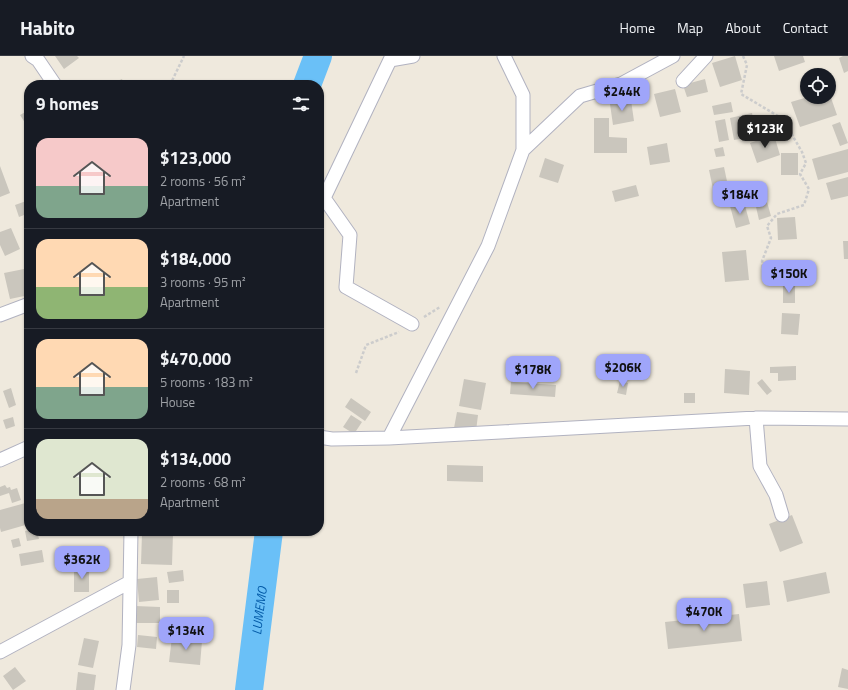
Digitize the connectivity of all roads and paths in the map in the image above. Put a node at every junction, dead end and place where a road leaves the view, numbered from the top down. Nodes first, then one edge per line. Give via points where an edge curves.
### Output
1 (32, 56) edge
2 (184, 56) edge
3 (413, 56) edge
4 (504, 56) edge
5 (673, 56) edge
6 (706, 56) edge
7 (743, 56) edge
8 (52, 80) edge
9 (172, 80) edge
10 (683, 80) dead end
11 (523, 150) junction
12 (769, 280) dead end
13 (24, 306) edge
14 (0, 315) edge
15 (412, 324) dead end
16 (756, 418) junction
17 (848, 420) edge
18 (324, 438) edge
19 (389, 438) junction
20 (24, 449) edge
21 (0, 460) edge
22 (782, 515) dead end
23 (131, 536) edge
24 (130, 582) junction
25 (0, 652) edge
26 (123, 690) edge

1 - 8 street via 38,60
2 - 9 path
3 - 15 street via 390,60 324,198 350,235 346,287
4 - 11 street via 523,95
5 - 11 street via 621,84 580,96
6 - 10 street
7 - 12 path via 746,65 741,94 783,119 806,163 800,174 808,189 804,205 777,214 767,226 770,238 762,261 764,276
11 - 19 street via 488,246
13 - 14 street
16 - 17 street
16 - 19 street
16 - 22 street via 760,466 776,495
18 - 19 street
20 - 21 street
23 - 24 street
24 - 25 street
24 - 26 street via 129,645

